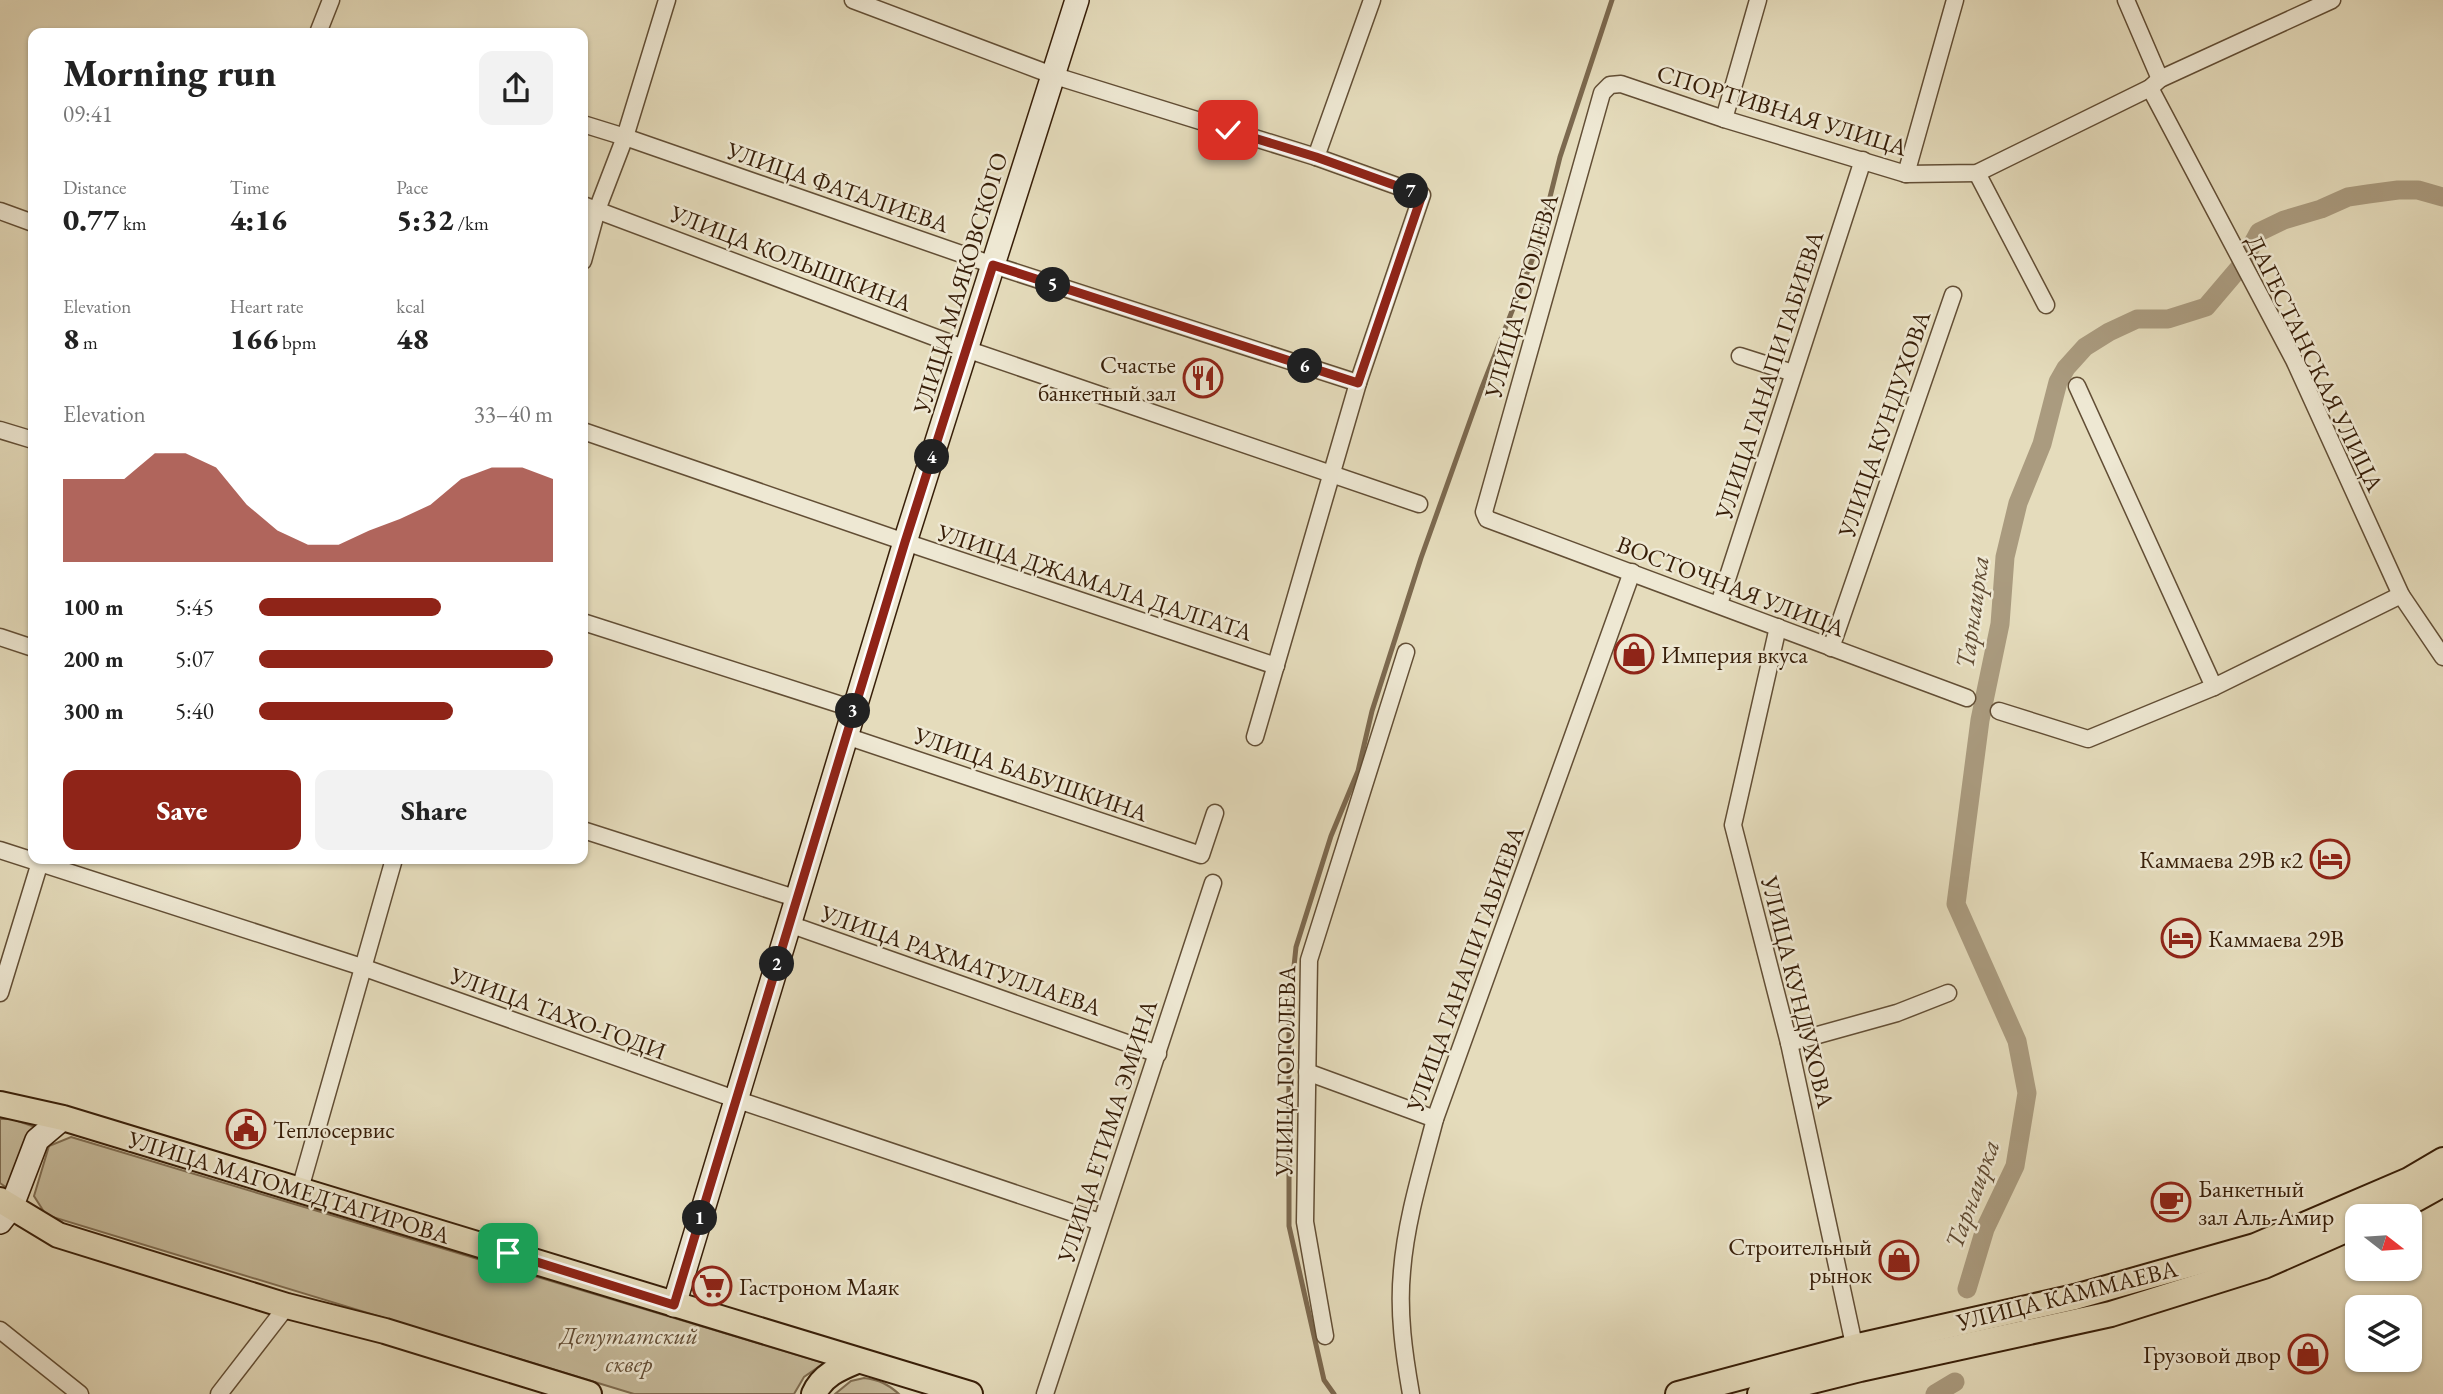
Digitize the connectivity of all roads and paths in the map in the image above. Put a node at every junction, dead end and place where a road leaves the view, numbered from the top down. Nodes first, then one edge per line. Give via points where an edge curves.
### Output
1 (331, 0) edge
2 (667, 0) edge
3 (853, 0) edge
4 (1077, 0) edge
5 (1372, 0) edge
6 (1758, 0) edge
7 (1955, 0) edge
8 (2126, 0) edge
9 (2332, 0) edge
10 (320, 28) edge
11 (1052, 75) junction
12 (2155, 83) junction
13 (1602, 93) joint
14 (1724, 119) junction
15 (588, 126) edge
16 (625, 137) junction
17 (1316, 157) junction
18 (1863, 160) junction
19 (1977, 173) junction
20 (1906, 174) junction
21 (590, 208) edge
22 (0, 211) edge
23 (28, 221) edge
24 (993, 265) junction
25 (1952, 295) dead end
26 (2046, 304) dead end
27 (967, 349) junction
28 (1740, 356) dead end
29 (1793, 373) junction
30 (1358, 383) junction
31 (2077, 386) dead end
32 (0, 430) edge
33 (588, 433) edge
34 (28, 438) edge
35 (1332, 473) junction
36 (1419, 504) dead end
37 (1484, 512) joint
38 (905, 542) junction
39 (1632, 572) junction
40 (2401, 595) junction
41 (1719, 604) junction
42 (588, 624) edge
43 (1778, 627) junction
44 (0, 637) edge
45 (28, 646) edge
46 (1831, 648) junction
47 (1406, 652) dead end
48 (2443, 657) edge
49 (1276, 666) junction
50 (2214, 687) junction
51 (1967, 698) dead end
52 (854, 709) junction
53 (1999, 711) dead end
54 (846, 736) junction
55 (1255, 737) dead end
56 (1215, 813) dead end
57 (588, 832) edge
58 (0, 850) edge
59 (28, 858) edge
60 (39, 864) edge
61 (49, 864) edge
62 (393, 864) edge
63 (1213, 883) dead end
64 (798, 899) junction
65 (789, 923) junction
66 (362, 967) junction
67 (0, 993) edge
68 (1948, 993) dead end
69 (1789, 1043) junction
70 (1158, 1054) junction
71 (1307, 1072) junction
72 (735, 1099) junction
73 (0, 1104) edge
74 (63, 1118) junction
75 (1434, 1119) junction
76 (2443, 1160) edge
77 (2443, 1184) edge
78 (300, 1189) junction
79 (2405, 1204) edge
80 (8, 1211) edge
81 (1100, 1222) junction
82 (2345, 1231) edge
83 (0, 1238) edge
84 (674, 1305) junction
85 (287, 1306) junction
86 (0, 1330) edge
87 (1325, 1336) dead end
88 (1857, 1358) junction
89 (857, 1361) junction
90 (901, 1374) junction
91 (534, 1387) edge
92 (79, 1394) edge
93 (219, 1394) edge
94 (589, 1394) edge
95 (814, 1394) edge
96 (919, 1394) edge
97 (970, 1394) edge
98 (1045, 1394) edge
99 (1411, 1394) edge
100 (1678, 1394) edge
101 (1760, 1394) edge

1 - 10 street
2 - 16 street
3 - 11 street
4 - 11 street, УЛИЦА МАЯКОВСКОГО
5 - 17 street
6 - 14 street
7 - 20 street
8 - 12 street, ДАГЕСТАНСКАЯ УЛИЦА
9 - 12 street, СПОРТИВНАЯ УЛИЦА
11 - 17 street
11 - 24 street, УЛИЦА МАЯКОВСКОГО
12 - 19 street, СПОРТИВНАЯ УЛИЦА
12 - 40 street, ДАГЕСТАНСКАЯ УЛИЦА via 2228,237 2294,360
13 - 14 street, СПОРТИВНАЯ УЛИЦА via 1610,85 1621,84
13 - 37 street, УЛИЦА ГОГОЛЕВА
14 - 18 street, СПОРТИВНАЯ УЛИЦА
15 - 16 street, УЛИЦА ФАТАЛИЕВА
16 - 21 street
16 - 24 street, УЛИЦА ФАТАЛИЕВА
17 - 30 street via 1422,195
18 - 20 street, СПОРТИВНАЯ УЛИЦА
18 - 29 street, УЛИЦА ГАНАПИ ГАБИЕВА
19 - 20 street, СПОРТИВНАЯ УЛИЦА
19 - 26 street
21 - 27 street, УЛИЦА КОЛЫШКИНА
22 - 23 street
24 - 27 street, УЛИЦА МАЯКОВСКОГО
24 - 30 street, УЛИЦА ФАТАЛИЕВА
25 - 46 street, УЛИЦА КУНДУХОВА
27 - 35 street, УЛИЦА КОЛЫШКИНА
27 - 38 street, УЛИЦА МАЯКОВСКОГО
28 - 29 street
29 - 41 street, УЛИЦА ГАНАПИ ГАБИЕВА
30 - 35 street
31 - 50 street
32 - 34 street
33 - 38 street, УЛИЦА ДЖАМАЛА ДАЛГАТА
35 - 36 street, УЛИЦА КОЛЫШКИНА
35 - 49 street
37 - 39 street, ВОСТОЧНАЯ УЛИЦА via 1496,523
38 - 49 street, УЛИЦА ДЖАМАЛА ДАЛГАТА
38 - 52 street, УЛИЦА МАЯКОВСКОГО
39 - 41 street, ВОСТОЧНАЯ УЛИЦА
39 - 75 street, УЛИЦА ГАНАПИ ГАБИЕВА
40 - 48 street, ДАГЕСТАНСКАЯ УЛИЦА
40 - 50 street
41 - 43 street, ВОСТОЧНАЯ УЛИЦА
42 - 52 street
43 - 46 street, ВОСТОЧНАЯ УЛИЦА
43 - 69 street, УЛИЦА КУНДУХОВА via 1733,825
44 - 45 street
46 - 51 street, ВОСТОЧНАЯ УЛИЦА
47 - 71 street, УЛИЦА ГОГОЛЕВА via 1309,960
49 - 55 street
50 - 53 street via 2088,738
52 - 54 street, УЛИЦА МАЯКОВСКОГО
54 - 56 street, УЛИЦА БАБУШКИНА via 1201,855
54 - 64 street, УЛИЦА МАЯКОВСКОГО
57 - 64 street, УЛИЦА РАХМАТУЛЛАЕВА
58 - 59 street, УЛИЦА ТАХО-ГОДИ
60 - 67 street
61 - 66 street, УЛИЦА ТАХО-ГОДИ
62 - 66 street
63 - 70 street, УЛИЦА ЕТИМА ЭМИНА
64 - 65 street, УЛИЦА МАЯКОВСКОГО
65 - 70 street, УЛИЦА РАХМАТУЛЛАЕВА
65 - 72 street, УЛИЦА МАЯКОВСКОГО
66 - 72 street, УЛИЦА ТАХО-ГОДИ
66 - 78 street
68 - 69 street
69 - 88 street, УЛИЦА КУНДУХОВА
70 - 81 street, УЛИЦА ЕТИМА ЭМИНА
71 - 75 street
71 - 87 street, УЛИЦА ГОГОЛЕВА via 1305,1222
72 - 81 street, УЛИЦА ТАХО-ГОДИ
72 - 84 street, УЛИЦА МАЯКОВСКОГО
73 - 74 main road, УЛИЦА МАГОМЕДТАГИРОВА
74 - 78 main road, УЛИЦА МАГОМЕДТАГИРОВА
74 - 80 street via 37,1140
75 - 99 street, УЛИЦА ГАНАПИ ГАБИЕВА via 1401,1272 1402,1340
76 - 88 main road, УЛИЦА КАММАЕВА via 2409,1180 2255,1246
77 - 79 main road
78 - 84 main road, УЛИЦА МАГОМЕДТАГИРОВА
80 - 83 street
80 - 85 main road via 58,1235
81 - 98 street, УЛИЦА ЕТИМА ЭМИНА
82 - 88 main road, УЛИЦА КАММАЕВА via 2264,1266 2111,1314
84 - 89 main road, УЛИЦА МАГОМЕДТАГИРОВА
85 - 91 main road via 385,1331
85 - 93 street
86 - 92 street
88 - 100 main road, УЛИЦА КАММАЕВА
88 - 101 main road, УЛИЦА КАММАЕВА
89 - 90 main road, УЛИЦА МАГОМЕДТАГИРОВА
89 - 95 main road via 834,1371
90 - 96 main road
90 - 97 main road
91 - 94 main road

